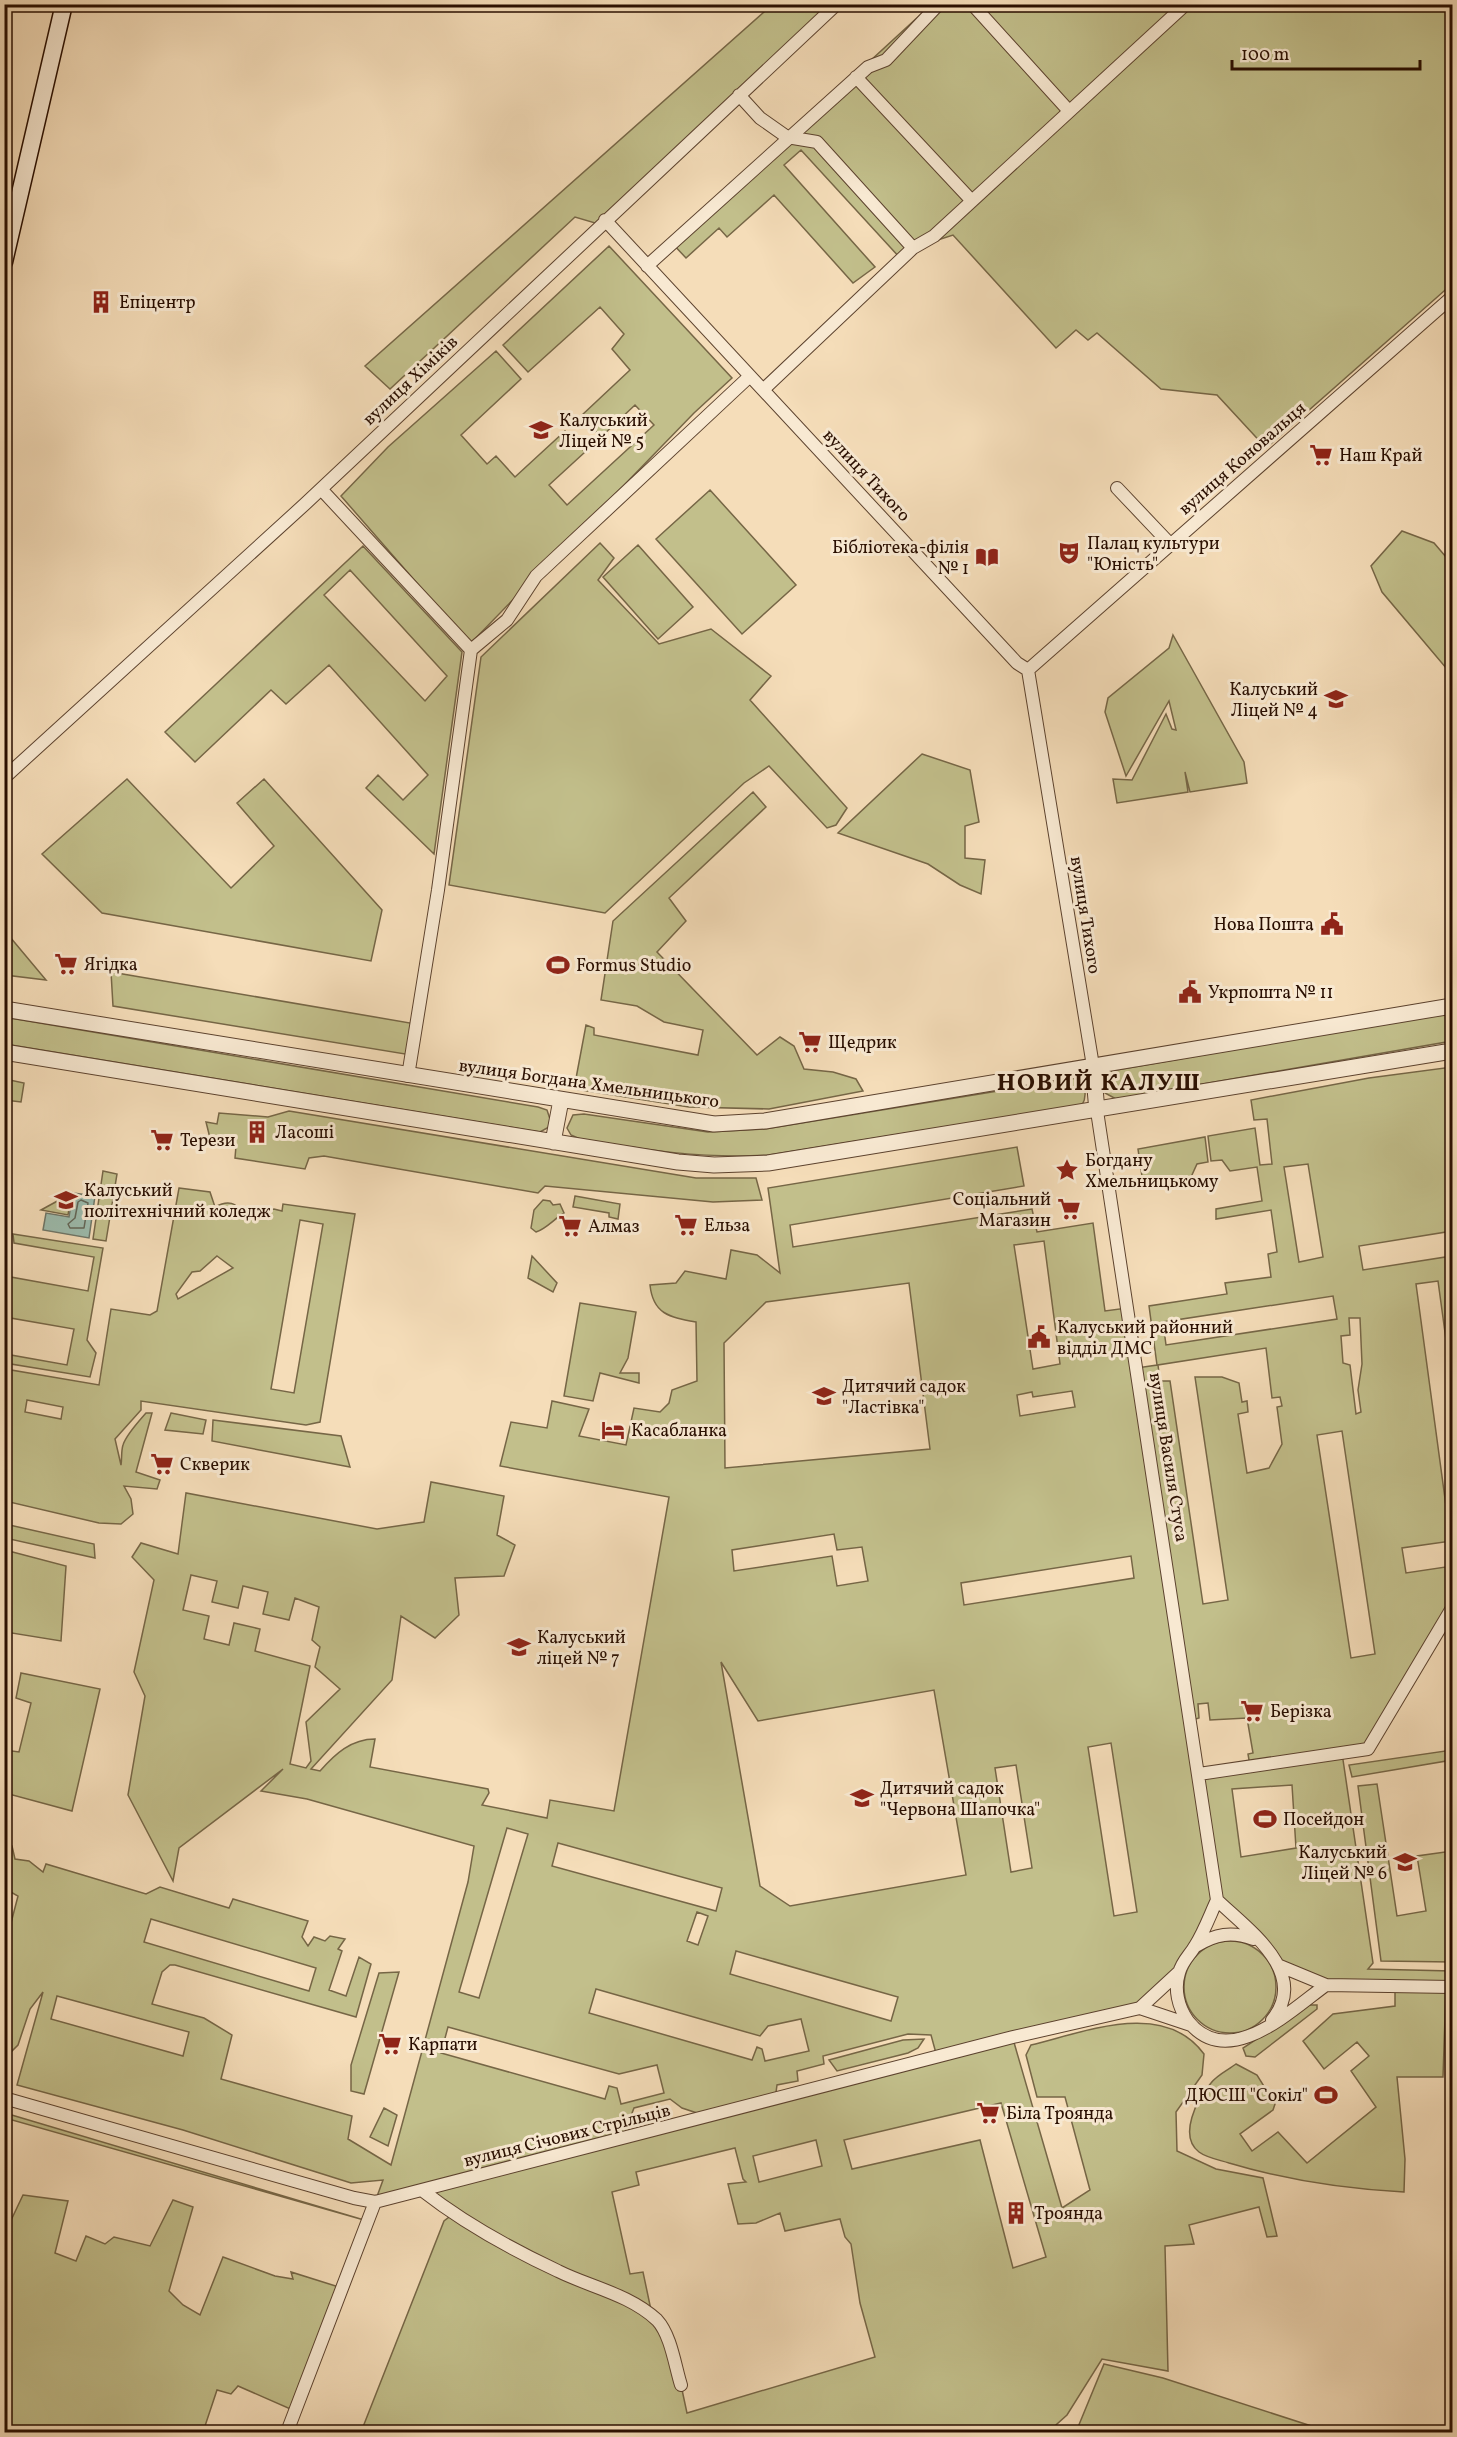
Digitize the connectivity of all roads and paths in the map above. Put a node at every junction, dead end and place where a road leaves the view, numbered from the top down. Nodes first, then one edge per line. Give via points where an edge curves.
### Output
1 (64, 4) edge
2 (837, 4) edge
3 (939, 4) edge
4 (972, 4) edge
5 (1186, 4) edge
6 (856, 77) junction
7 (738, 95) junction
8 (1069, 111) junction
9 (787, 138) junction
10 (972, 201) junction
11 (605, 220) junction
12 (913, 248) junction
13 (4, 262) edge
14 (647, 266) junction
15 (1452, 297) edge
16 (750, 376) junction
17 (763, 390) junction
18 (1117, 488) dead end
19 (321, 489) junction
20 (1171, 545) junction
21 (471, 650) junction
22 (1028, 670) junction
23 (4, 778) edge
24 (1452, 1006) edge
25 (4, 1009) edge
26 (1452, 1051) edge
27 (4, 1052) edge
28 (1093, 1066) junction
29 (408, 1076) junction
30 (561, 1100) junction
31 (1097, 1111) junction
32 (553, 1142) junction
33 (1452, 1608) edge
34 (1200, 1774) junction
35 (1217, 1900) junction
36 (1258, 1941) junction
37 (1195, 1947) junction
38 (1280, 1966) junction
39 (1179, 1972) junction
40 (1326, 1985) junction
41 (1452, 1986) edge
42 (1140, 2008) junction
43 (1192, 2026) junction
44 (1266, 2028) junction
45 (4, 2097) edge
46 (423, 2191) junction
47 (375, 2202) junction
48 (681, 2385) dead end
49 (287, 2433) edge

1 - 13 main road
2 - 7 street, вулиця Хіміків
3 - 6 street via 886,60
4 - 8 street
5 - 8 street
6 - 9 street
6 - 10 street
7 - 9 street
7 - 11 street, вулиця Хіміків
8 - 10 street
9 - 12 street via 818,142
9 - 14 street
10 - 12 street via 934,236
11 - 14 street, вулиця Тихого
11 - 19 street, вулиця Хіміків
12 - 17 street
14 - 16 street, вулиця Тихого
15 - 20 street, вулиця Коновальця
16 - 17 street, вулиця Тихого
16 - 21 street via 536,576 507,620
17 - 22 street, вулиця Тихого via 1017,663
18 - 20 street
19 - 21 street
19 - 23 street, вулиця Хіміків
20 - 22 street, вулиця Коновальця
21 - 29 street
22 - 28 street, вулиця Тихого
24 - 28 street, вулиця Богдана Хмельницького
25 - 29 street, вулиця Богдана Хмельницького
26 - 31 street
27 - 32 street
28 - 30 street, вулиця Богдана Хмельницького via 765,1121 714,1124
28 - 31 street
29 - 30 street, вулиця Богдана Хмельницького
30 - 32 street
31 - 32 street via 768,1163 678,1162
31 - 34 street, вулиця Василя Стуса
33 - 34 street via 1368,1749
34 - 35 street, вулиця Василя Стуса
35 - 36 street
35 - 37 street
36 - 37 street via 1226,1934
36 - 38 street
37 - 39 street
38 - 40 street
38 - 44 street via 1283,1999
39 - 42 street, вулиця Січових Стрільців
39 - 43 street via 1177,1997
40 - 41 street
40 - 44 street
42 - 43 street
42 - 46 street, вулиця Січових Стрільців via 1013,2037
43 - 44 street via 1218,2040 1235,2041
45 - 47 street, вулиця Січових Стрільців
46 - 47 street, вулиця Січових Стрільців
46 - 48 street via 453,2214 559,2272 606,2289 656,2320 664,2330
47 - 49 street

